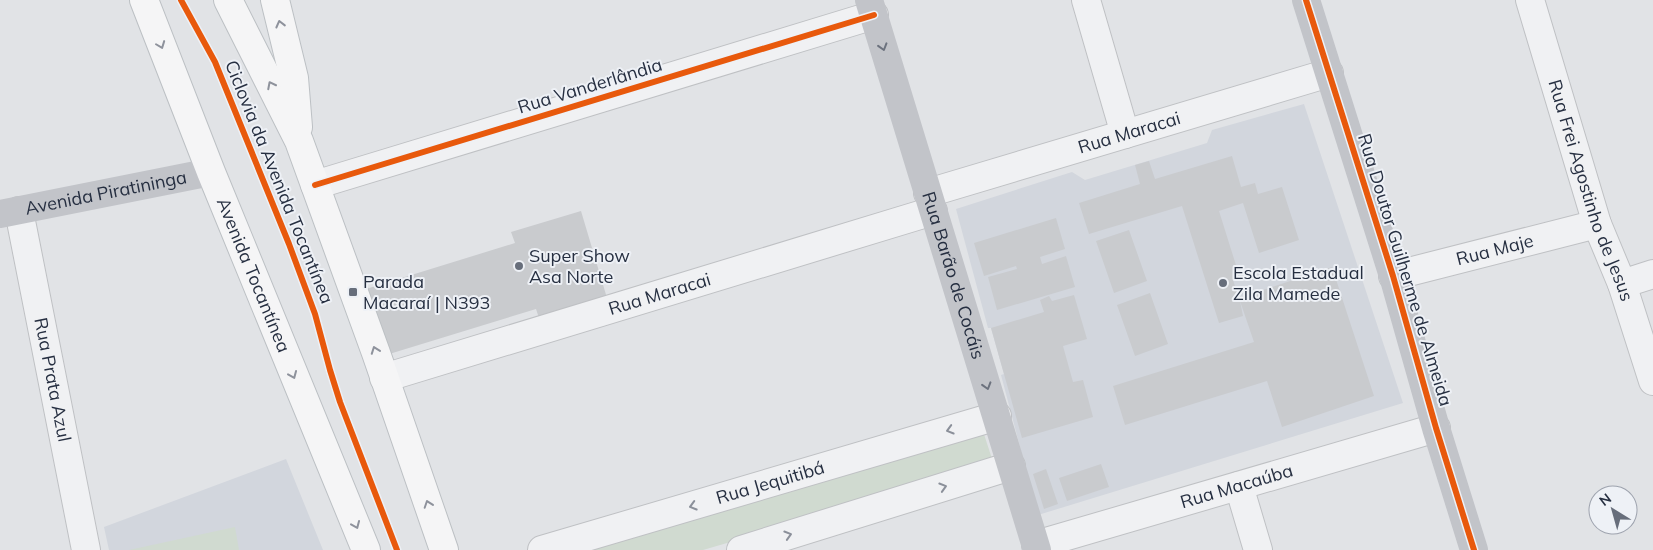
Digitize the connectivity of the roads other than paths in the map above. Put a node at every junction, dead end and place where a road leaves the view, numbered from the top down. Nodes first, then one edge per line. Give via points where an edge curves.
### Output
1 (144, 0) edge
2 (228, 0) edge
3 (275, 0) edge
4 (1086, 0) edge
5 (1306, 0) edge
6 (1530, 0) edge
7 (871, 8) edge
8 (1329, 73) junction
9 (1126, 134) junction
10 (299, 141) junction
11 (211, 172) junction
12 (315, 185) junction
13 (931, 202) junction
14 (10, 212) edge
15 (1597, 224) junction
16 (1653, 274) edge
17 (1393, 276) junction
18 (1622, 284) junction
19 (384, 378) junction
20 (1653, 381) edge
21 (996, 416) junction
22 (1436, 428) junction
23 (1011, 466) junction
24 (1239, 486) junction
25 (1036, 547) edge
26 (86, 550) edge
27 (366, 550) edge
28 (444, 550) edge
29 (542, 550) edge
30 (741, 550) edge
31 (1258, 550) edge
32 (1474, 550) edge

1 -> 11 main road, Avenida Tocantínea
10 -> 2 main road
10 -> 3 main road via 294,78
4 - 9 street
5 - 8 street, Rua Doutor Guilherme de Almeida
6 - 15 street, Rua Frei Agostinho de Jesus
7 - 12 street, Rua Vanderlândia
7 -> 13 street, Rua Barão de Cocáis
8 - 9 street, Rua Maracai
8 - 17 street, Rua Doutor Guilherme de Almeida
9 - 13 street, Rua Maracai
10 - 12 main road
11 - 14 street, Avenida Piratininga
11 -> 27 main road, Avenida Tocantínea
19 -> 12 main road
13 - 19 street, Rua Maracai
13 -> 21 street, Rua Barão de Cocáis
14 - 26 street, Rua Prata Azul
15 - 17 street, Rua Maje
15 - 18 street, Rua Frei Agostinho de Jesus
16 - 18 street
17 - 22 street, Rua Doutor Guilherme de Almeida
18 - 20 street, Rua Frei Agostinho de Jesus
28 -> 19 main road
21 - 23 street, Rua Barão de Cocáis
21 -> 29 street, Rua Jequitibá
22 - 24 street, Rua Macaúba
22 - 32 street, Rua Doutor Guilherme de Almeida
23 - 25 street, Rua Barão de Cocáis
30 -> 23 street
24 - 25 street, Rua Macaúba
24 - 31 street

